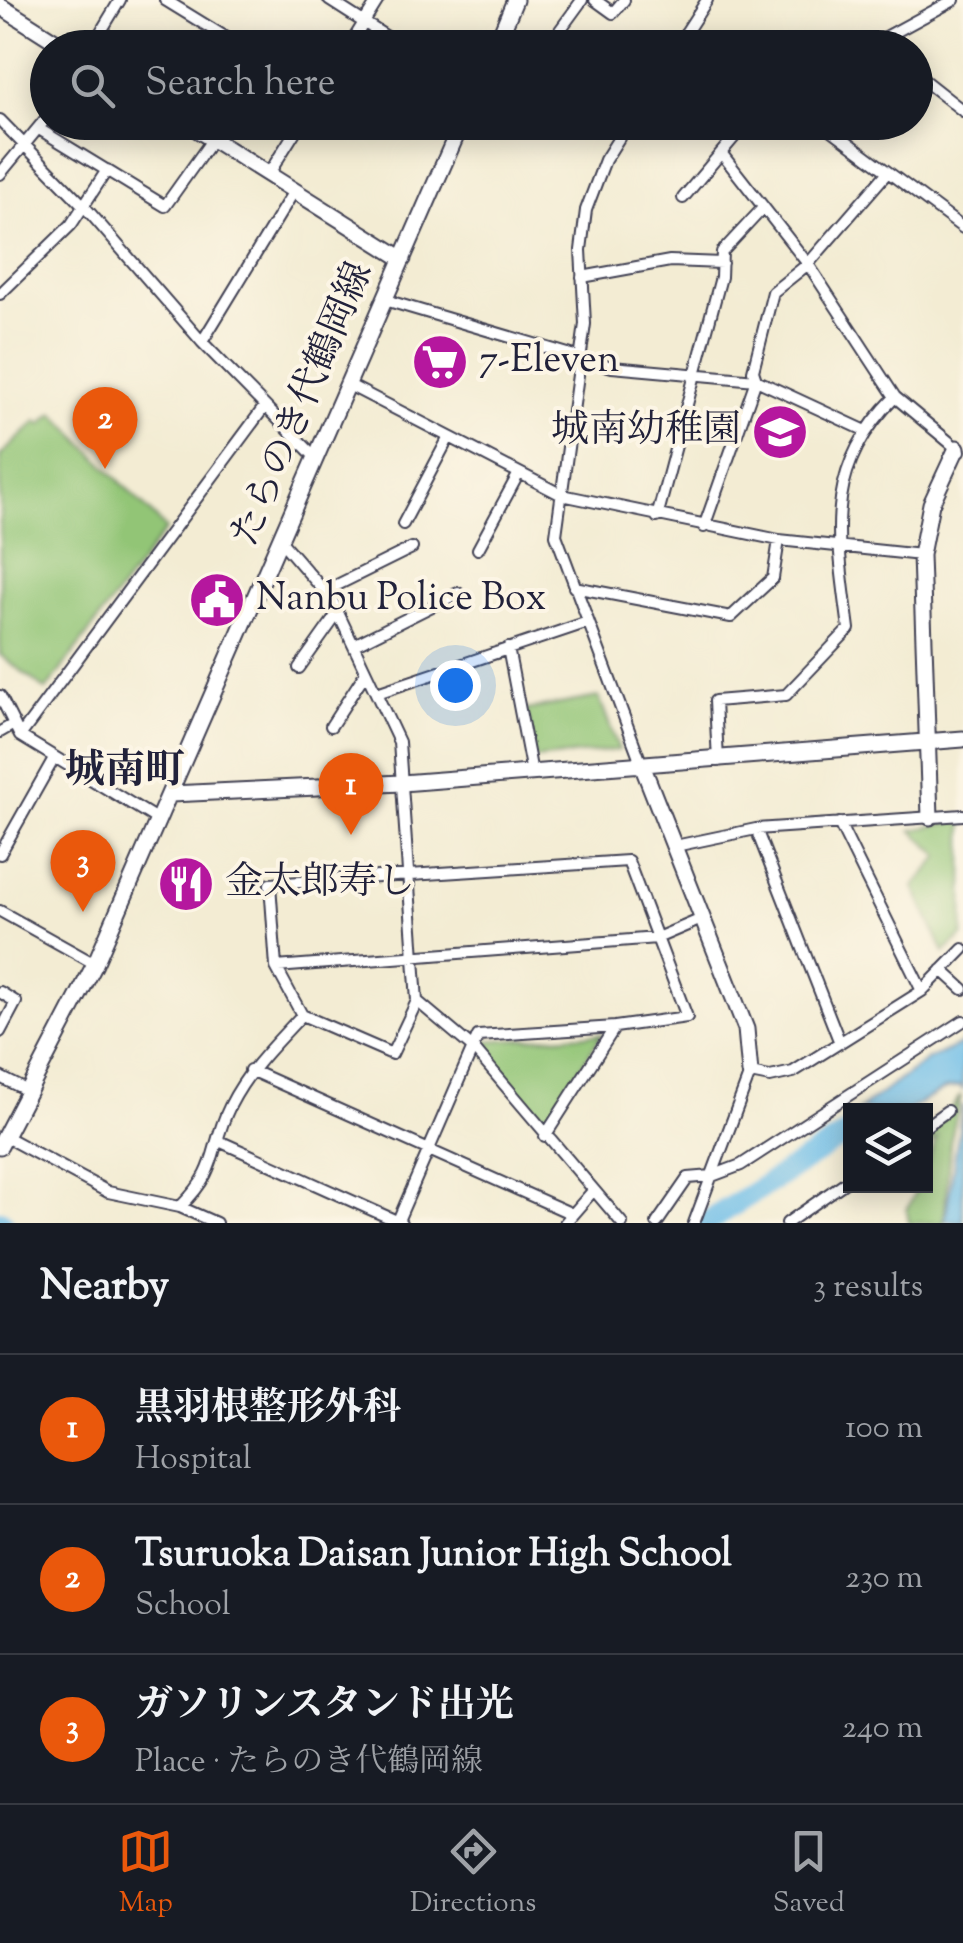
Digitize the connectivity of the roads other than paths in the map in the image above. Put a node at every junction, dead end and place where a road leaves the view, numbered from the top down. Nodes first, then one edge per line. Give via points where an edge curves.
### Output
1 (120, 0) edge
2 (165, 0) edge
3 (329, 0) edge
4 (378, 0) edge
5 (515, 0) edge
6 (582, 0) edge
7 (595, 0) edge
8 (624, 0) edge
9 (707, 0) edge
10 (954, 0) edge
11 (0, 6) edge
12 (364, 23) junction
13 (38, 30) edge
14 (102, 30) edge
15 (213, 30) edge
16 (360, 30) edge
17 (375, 30) edge
18 (502, 30) edge
19 (560, 30) edge
20 (687, 30) edge
21 (899, 30) edge
22 (933, 88) edge
23 (963, 90) edge
24 (952, 103) junction
25 (963, 111) edge
26 (0, 120) edge
27 (31, 140) edge
28 (57, 140) edge
29 (212, 140) joint
30 (290, 140) edge
31 (454, 140) edge
32 (618, 140) edge
33 (733, 140) edge
34 (844, 140) edge
35 (28, 145) junction
36 (722, 154) junction
37 (107, 170) junction
38 (0, 174) edge
39 (268, 174) junction
40 (886, 174) junction
41 (294, 192) junction
42 (683, 198) dead end
43 (84, 206) junction
44 (762, 209) junction
45 (962, 224) edge
46 (402, 259) junction
47 (722, 262) junction
48 (808, 264) junction
49 (582, 277) junction
50 (0, 294) edge
51 (385, 300) junction
52 (202, 342) junction
53 (580, 355) junction
54 (697, 372) junction
55 (756, 380) junction
56 (349, 385) junction
57 (896, 397) junction
58 (264, 406) junction
59 (864, 430) junction
60 (449, 437) junction
61 (960, 450) edge
62 (316, 459) junction
63 (519, 473) junction
64 (562, 495) junction
65 (657, 516) junction
66 (404, 524) dead end
67 (704, 527) junction
68 (280, 540) junction
69 (779, 540) junction
70 (839, 547) junction
71 (412, 548) dead end
72 (478, 549) dead end
73 (921, 554) junction
74 (574, 587) junction
75 (324, 591) junction
76 (458, 592) dead end
77 (338, 613) junction
78 (588, 622) junction
79 (354, 645) junction
80 (508, 648) junction
81 (299, 668) dead end
82 (366, 672) junction
83 (376, 693) junction
84 (0, 696) edge
85 (14, 724) junction
86 (331, 726) dead end
87 (0, 732) edge
88 (20, 736) junction
89 (963, 739) edge
90 (929, 742) junction
91 (53, 760) junction
92 (718, 761) junction
93 (642, 765) junction
94 (532, 773) junction
95 (402, 783) junction
96 (171, 794) junction
97 (963, 815) edge
98 (930, 817) junction
99 (158, 820) junction
100 (838, 823) junction
101 (756, 829) junction
102 (676, 846) junction
103 (0, 854) edge
104 (409, 875) junction
105 (0, 911) edge
106 (704, 918) junction
107 (656, 938) junction
108 (963, 949) edge
109 (416, 958) junction
110 (95, 964) junction
111 (276, 967) junction
112 (942, 970) junction
113 (963, 989) edge
114 (922, 990) junction
115 (0, 992) edge
116 (417, 1002) junction
117 (302, 1015) junction
118 (963, 1021) edge
119 (615, 1028) junction
120 (0, 1032) edge
121 (840, 1043) junction
122 (474, 1050) junction
123 (250, 1070) junction
124 (750, 1073) junction
125 (0, 1077) edge
126 (32, 1093) junction
127 (948, 1111) dead end
128 (933, 1121) edge
129 (545, 1136) junction
130 (219, 1141) junction
131 (3, 1142) edge
132 (429, 1150) junction
133 (712, 1176) junction
134 (843, 1183) edge
135 (592, 1192) junction
136 (180, 1207) junction
137 (567, 1218) edge
138 (399, 1222) edge
139 (216, 1223) edge
140 (622, 1223) edge
141 (657, 1223) edge
142 (694, 1223) edge
143 (787, 1223) edge

1 - 14 street
2 - 15 street
3 - 12 street
4 - 12 street
5 - 18 street
6 - 19 street
7 - 8 street via 613,14
9 - 20 street
10 - 21 street
11 - 13 street
12 - 16 street
12 - 17 street
22 - 24 street
23 - 24 street
24 - 25 street
26 - 35 street
27 - 35 street
28 - 37 street
29 - 37 street via 165,206
29 - 39 street
30 - 39 street
31 - 46 street, たらのき代鶴岡線
32 - 49 street via 586,210
33 - 36 street
34 - 40 street
35 - 38 street
35 - 43 street
36 - 42 street
36 - 44 street
37 - 43 street
39 - 41 street
40 - 45 street
40 - 48 street
41 - 46 street
41 - 52 street
43 - 50 street
43 - 52 street
44 - 47 street via 722,252
44 - 48 street
46 - 51 street, たらのき代鶴岡線
47 - 49 street via 670,262
47 - 54 street
48 - 55 street via 773,292
48 - 57 street
49 - 53 street
51 - 53 street
51 - 56 street, たらのき代鶴岡線
52 - 58 street
53 - 54 street via 612,367
53 - 64 street
54 - 55 street
54 - 65 street
55 - 59 street
55 - 67 street
56 - 60 street
56 - 62 street, たらのき代鶴岡線
57 - 59 street
57 - 61 street
58 - 62 street
58 - 88 street
59 - 70 street via 839,493
60 - 63 street
60 - 66 street
61 - 73 street via 931,504
62 - 68 street, たらのき代鶴岡線
63 - 64 street
63 - 72 street
64 - 65 street
64 - 74 street via 556,536
65 - 67 street
67 - 69 street
68 - 75 street
68 - 96 street, たらのき代鶴岡線
69 - 70 street
69 - 74 street via 773,578 732,617
70 - 73 street
70 - 92 street via 849,630 786,695 715,700
71 - 75 street
73 - 90 street
74 - 78 street
75 - 77 street
76 - 79 street
77 - 79 street
77 - 81 street
78 - 80 street
78 - 93 street
79 - 82 street
80 - 83 street
80 - 94 street
82 - 83 street
82 - 86 street
83 - 95 street via 399,742
84 - 85 street
85 - 87 street
85 - 88 street
88 - 91 street
89 - 90 street
90 - 92 street
90 - 98 street
91 - 99 street
91 - 103 street
92 - 93 street
93 - 94 street
93 - 102 street
94 - 95 street
95 - 96 street
95 - 104 street
96 - 99 street, たらのき代鶴岡線
97 - 98 street
98 - 100 street
99 - 110 street, たらのき代鶴岡線
100 - 101 street
100 - 114 street
101 - 102 street
101 - 121 street
102 - 106 street
104 - 107 street via 628,861
104 - 109 street
104 - 111 street via 270,884
105 - 110 street
106 - 107 street
106 - 124 street via 746,1030
107 - 109 street
107 - 119 street via 687,1018
108 - 112 street
109 - 111 street
109 - 116 street
110 - 126 street, たらのき代鶴岡線
111 - 117 street
112 - 113 street
112 - 114 street
114 - 121 street
115 - 120 street via 16,1002
116 - 117 street via 392,1054
116 - 122 street
117 - 123 street
118 - 133 street via 741,1165
119 - 122 street via 478,1036
119 - 129 street
121 - 124 street via 793,1072
122 - 129 street
122 - 132 street
123 - 130 street
123 - 132 street
124 - 133 street
125 - 126 street
126 - 131 street, たらのき代鶴岡線
127 - 128 street
129 - 135 street
130 - 136 street via 206,1182
130 - 138 street
131 - 136 street via 108,1192
132 - 137 street
132 - 138 street
133 - 141 street via 688,1178
133 - 142 street
134 - 143 street
135 - 137 street
135 - 140 street
136 - 139 street

